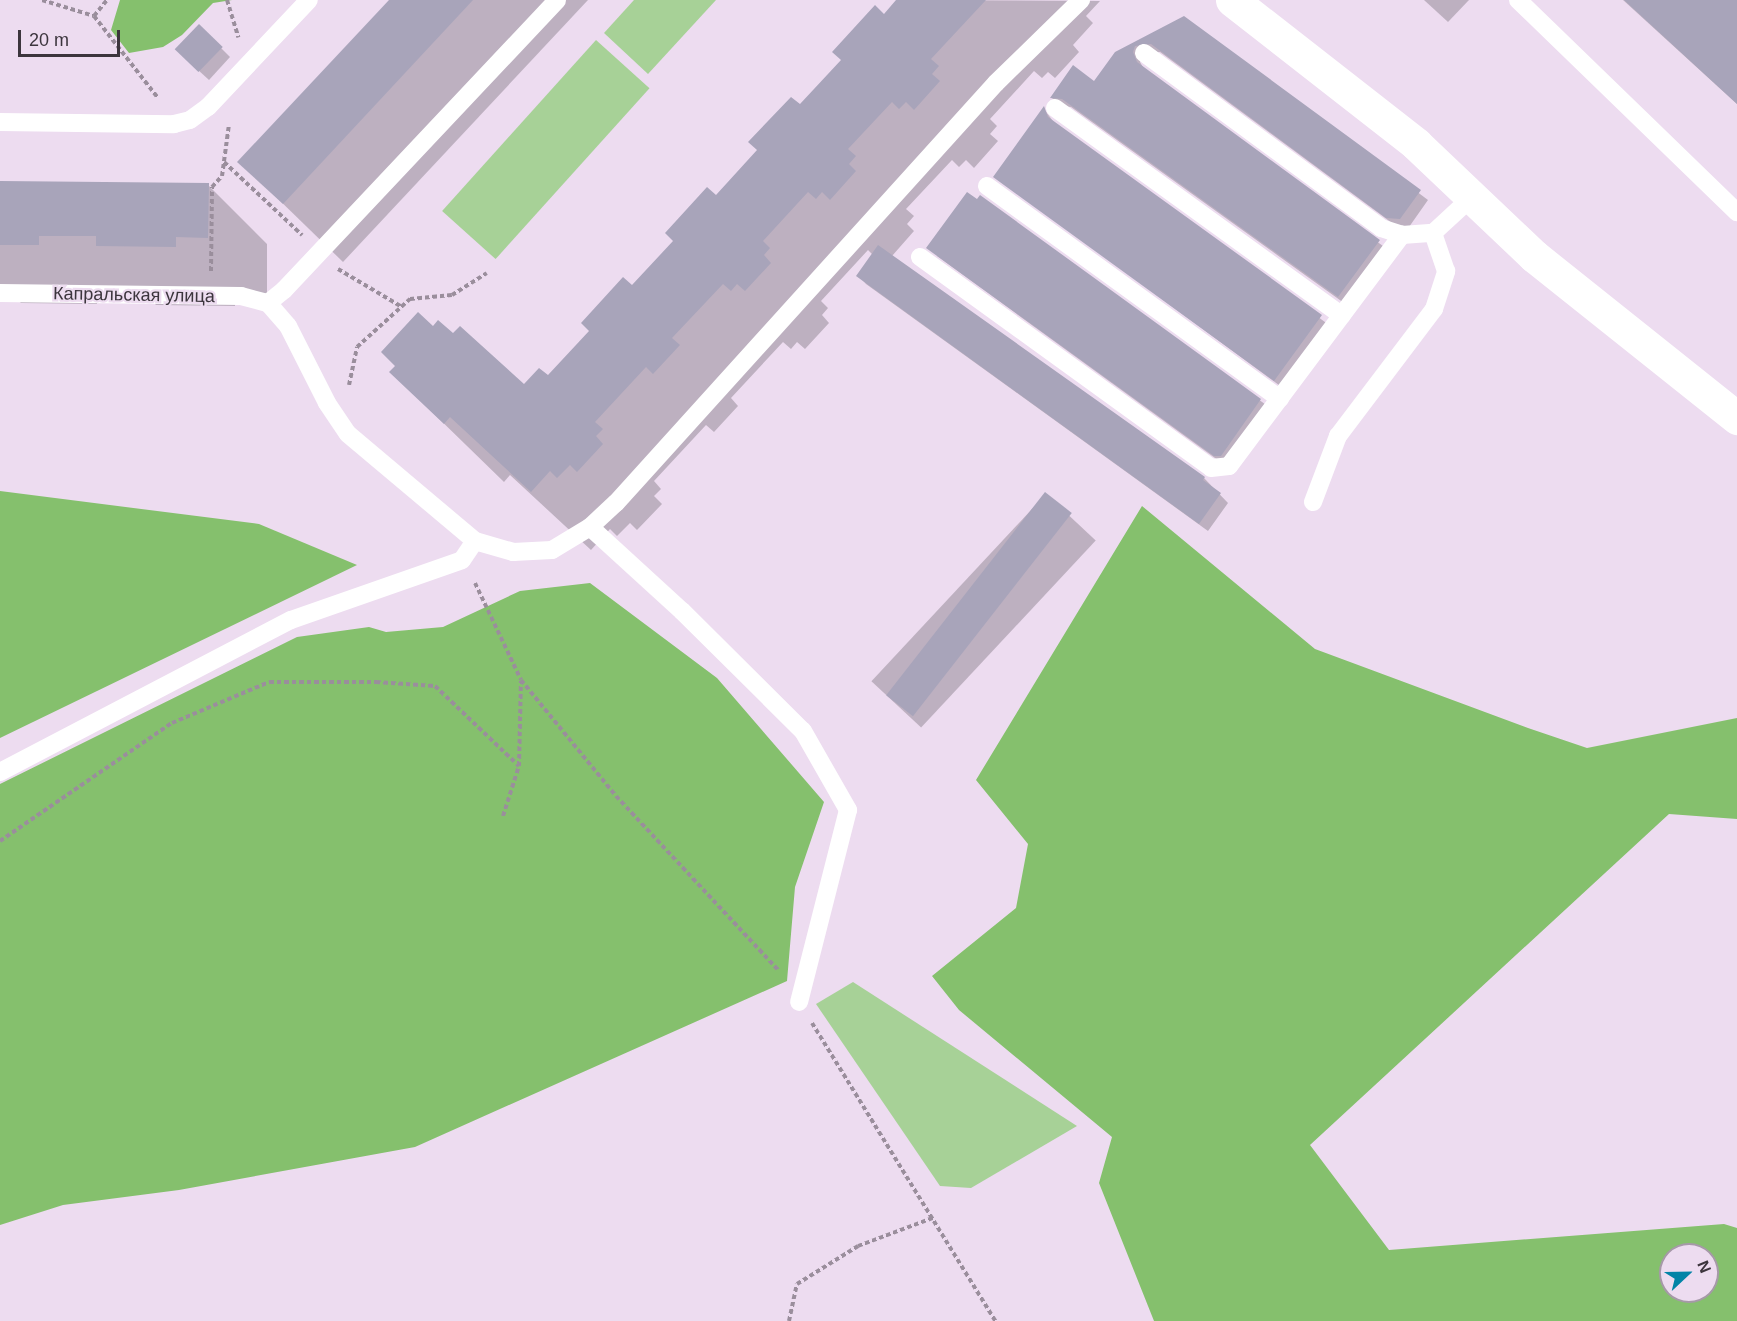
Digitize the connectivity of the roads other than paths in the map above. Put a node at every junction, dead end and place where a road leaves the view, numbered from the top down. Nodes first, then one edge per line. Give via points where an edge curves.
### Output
1 (309, 0) edge
2 (557, 0) edge
3 (1081, 0) edge
4 (1232, 0) edge
5 (1518, 0) edge
6 (1144, 52) dead end
7 (1055, 108) dead end
8 (0, 122) edge
9 (987, 186) dead end
10 (1472, 197) junction
11 (1737, 212) edge
12 (1433, 233) junction
13 (1402, 235) junction
14 (920, 257) dead end
15 (0, 293) edge
16 (268, 303) junction
17 (1341, 316) junction
18 (1280, 399) junction
19 (1737, 418) edge
20 (1312, 502) dead end
21 (590, 527) junction
22 (475, 541) junction
23 (0, 772) edge
24 (799, 1002) road end

1 - 8 lane via 208,107 190,120 174,124
2 - 16 lane
3 - 21 lane via 996,83
4 - 10 street via 1416,144
5 - 11 lane
6 - 13 lane via 1382,228
7 - 17 lane
9 - 18 lane
10 - 12 lane
10 - 19 street via 1534,256
12 - 13 lane
12 - 20 lane via 1446,271 1434,309 1338,436
13 - 17 lane
14 - 18 lane via 1211,468 1229,466
15 - 16 lane, Капральская улица via 241,296
16 - 22 lane via 288,326 348,434
17 - 18 lane
21 - 22 lane via 552,550 513,552
21 - 24 lane via 803,731 848,810
22 - 23 lane via 462,560 291,620

